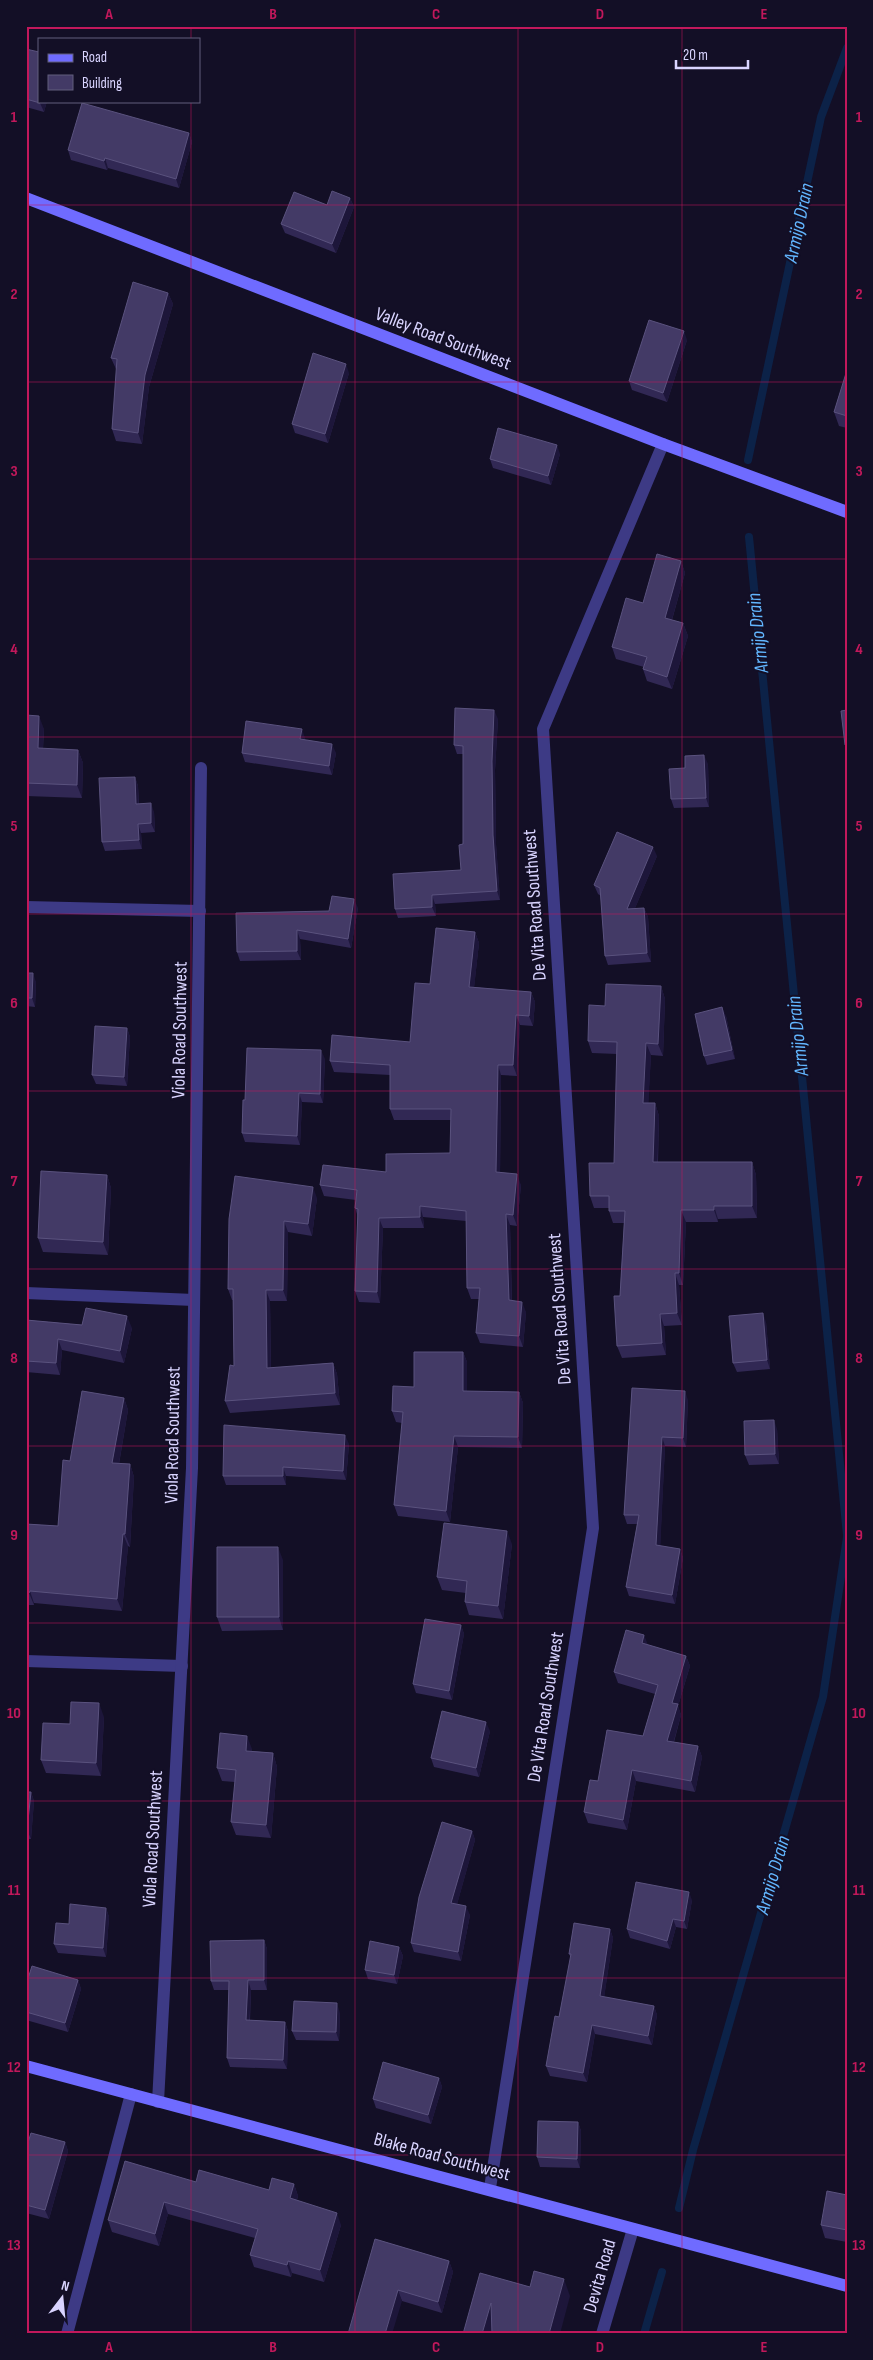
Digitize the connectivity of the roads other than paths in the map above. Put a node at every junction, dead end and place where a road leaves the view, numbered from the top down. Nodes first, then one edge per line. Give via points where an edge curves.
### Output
1 (26, 198) edge
2 (663, 444) junction
3 (847, 512) edge
4 (201, 768) dead end
5 (26, 907) edge
6 (200, 911) junction
7 (26, 1293) edge
8 (194, 1300) junction
9 (26, 1661) edge
10 (182, 1666) junction
11 (26, 2066) edge
12 (131, 2094) junction
13 (158, 2102) junction
14 (490, 2188) junction
15 (633, 2229) junction
16 (847, 2286) edge
17 (67, 2334) edge
18 (602, 2334) edge

1 - 2 street, Valley Road Southwest
2 - 3 street, Valley Road Southwest
2 - 14 street, De Vita Road Southwest via 543,729 593,1528
4 - 6 street, Viola Road Southwest
5 - 6 street
6 - 8 street, Viola Road Southwest
7 - 8 street
8 - 10 street, Viola Road Southwest via 192,1468
9 - 10 street
10 - 13 street, Viola Road Southwest
11 - 12 street, Blake Road Southwest
12 - 13 street, Blake Road Southwest
12 - 17 street
13 - 14 street, Blake Road Southwest
14 - 15 street, Blake Road Southwest
15 - 16 street, Blake Road Southwest
15 - 18 street, Devita Road

